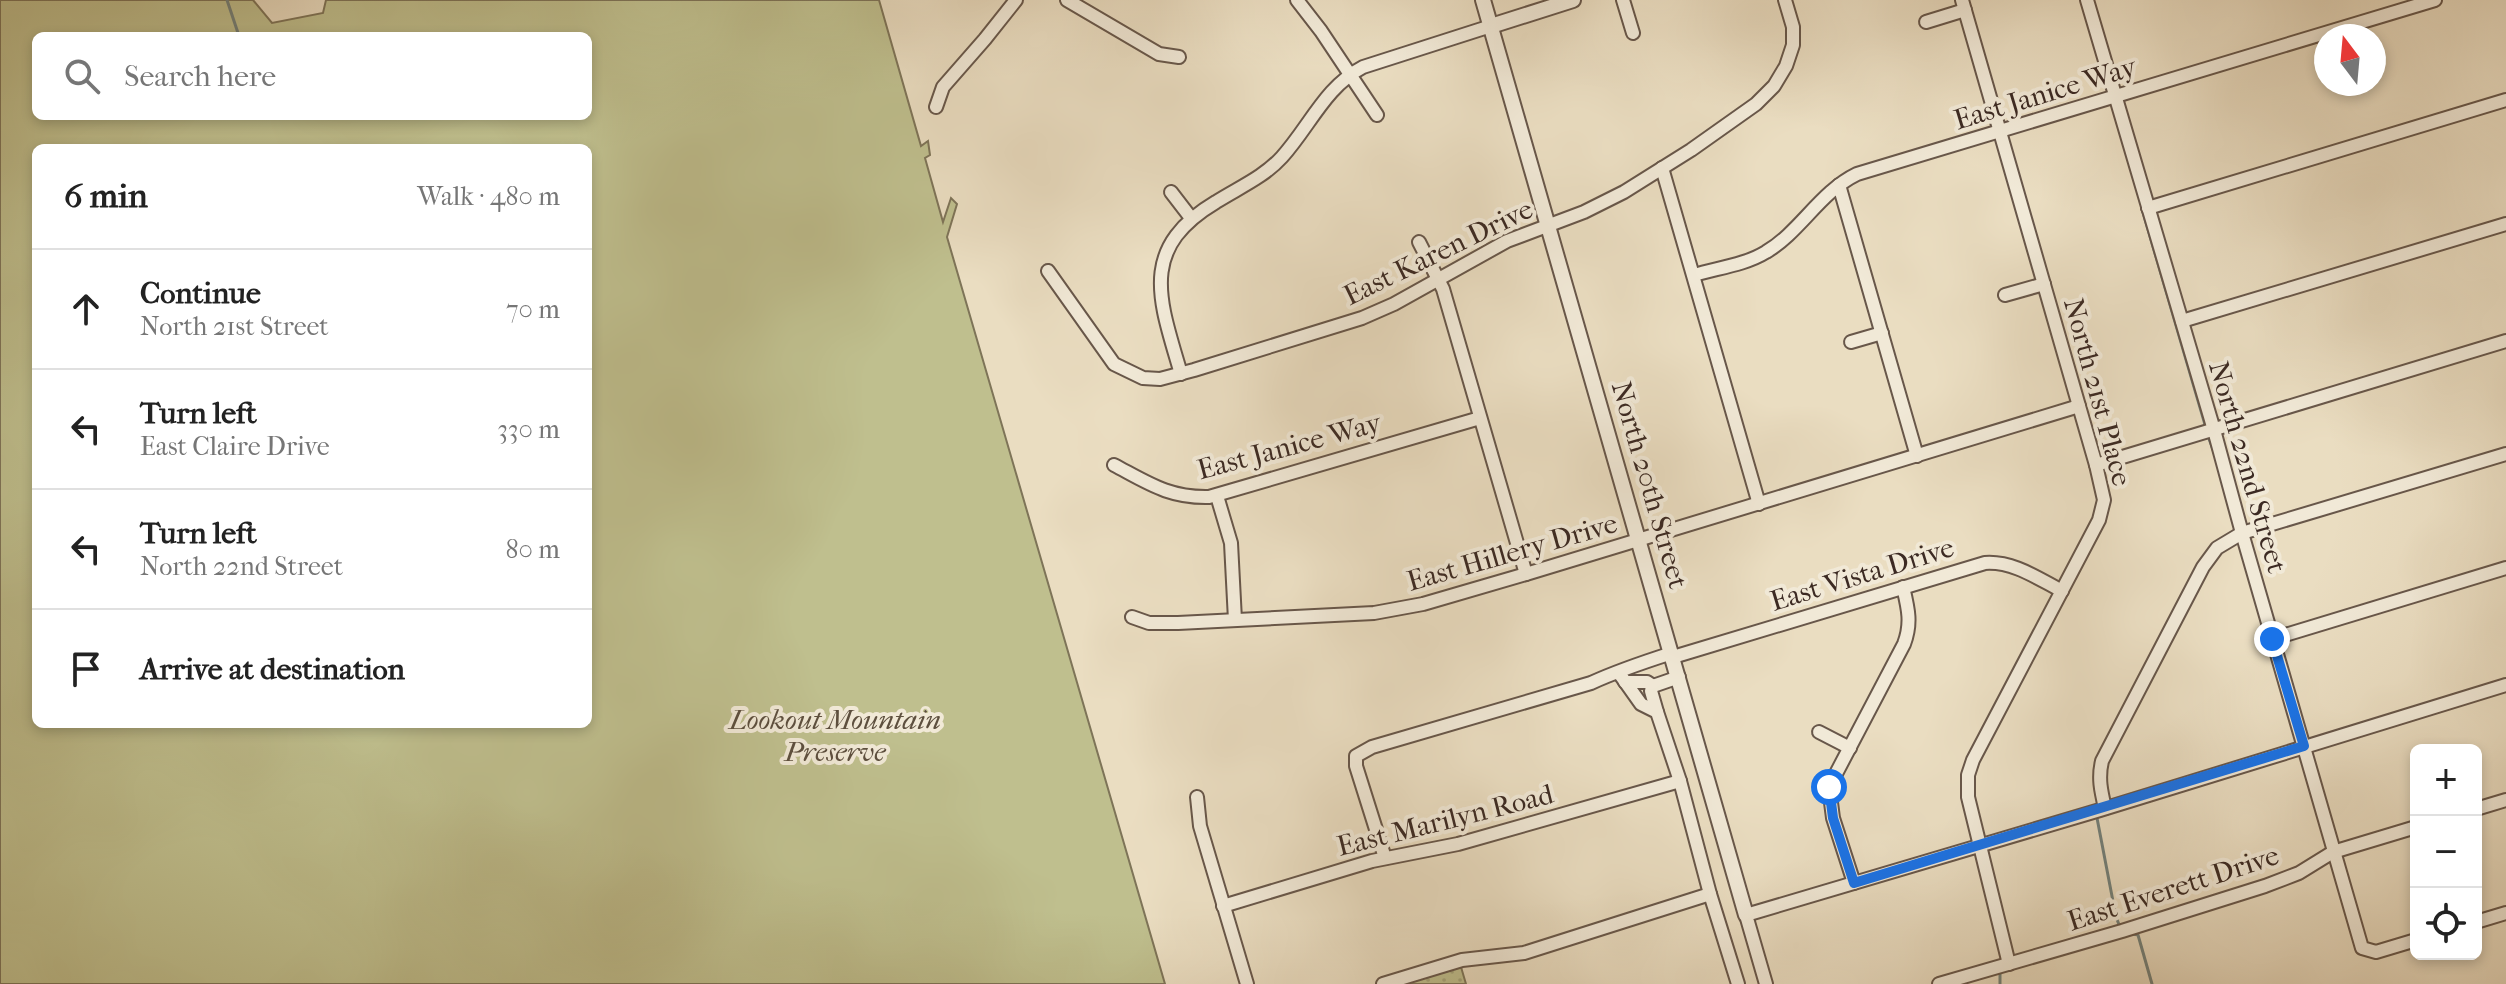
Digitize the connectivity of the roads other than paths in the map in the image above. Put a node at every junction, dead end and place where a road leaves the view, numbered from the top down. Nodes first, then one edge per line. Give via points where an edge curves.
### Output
1 (1016, 0) edge
2 (1067, 0) edge
3 (1297, 0) edge
4 (1483, 0) edge
5 (1573, 0) edge
6 (1623, 0) edge
7 (1785, 0) edge
8 (2087, 0) edge
9 (2435, 0) edge
10 (1964, 5) edge
11 (1926, 22) dead end
12 (1491, 26) junction
13 (1633, 33) dead end
14 (1179, 57) dead end
15 (1349, 74) junction
16 (2116, 97) junction
17 (2506, 100) edge
18 (936, 107) dead end
19 (1377, 115) dead end
20 (2000, 132) junction
21 (1662, 168) junction
22 (1839, 185) junction
23 (1171, 192) dead end
24 (2148, 208) junction
25 (1191, 218) junction
26 (2506, 224) edge
27 (1548, 225) junction
28 (1419, 242) dead end
29 (1048, 271) dead end
30 (1694, 275) junction
31 (1438, 279) junction
32 (2044, 284) junction
33 (2005, 295) dead end
34 (2182, 321) junction
35 (1882, 333) junction
36 (2506, 341) edge
37 (1851, 342) dead end
38 (1181, 374) junction
39 (2079, 406) junction
40 (1480, 418) junction
41 (2214, 430) junction
42 (2506, 454) edge
43 (1917, 456) junction
44 (1114, 465) dead end
45 (2096, 465) junction
46 (1217, 496) junction
47 (1759, 504) junction
48 (2242, 533) junction
49 (1638, 541) junction
50 (2506, 568) edge
51 (1526, 574) junction
52 (1903, 587) junction
53 (2062, 591) junction
54 (1132, 617) dead end
55 (1235, 620) junction
56 (2272, 639) junction
57 (1673, 655) junction
58 (1640, 663) junction
59 (1679, 677) junction
60 (1622, 678) junction
61 (1648, 683) junction
62 (2506, 685) edge
63 (1657, 712) junction
64 (1819, 732) dead end
65 (2304, 746) junction
66 (1850, 748) junction
67 (1680, 781) junction
68 (1197, 797) dead end
69 (2506, 800) edge
70 (2482, 807) edge
71 (2105, 808) junction
72 (2410, 829) edge
73 (1980, 845) junction
74 (2333, 852) junction
75 (1385, 858) junction
76 (1854, 883) junction
77 (1710, 894) junction
78 (1223, 906) junction
79 (2506, 913) edge
80 (1746, 915) junction
81 (2482, 920) edge
82 (2410, 942) edge
83 (2009, 964) junction
84 (1247, 984) edge
85 (1383, 984) edge
86 (1738, 984) edge
87 (1766, 984) edge
88 (1939, 984) edge

1 - 18 street via 943,87
2 - 14 street via 1159,54
3 - 15 street
4 - 12 street, North 20th Street
5 - 12 street
6 - 13 street
7 - 21 street, East Karen Drive via 1793,45 1774,86
8 - 16 street, North 22nd Street
9 - 16 street, East Janice Way
10 - 11 street
10 - 20 street, North 21st Place
12 - 15 street
12 - 27 street, North 20th Street
15 - 19 street
15 - 25 street via 1268,170
16 - 20 street, East Janice Way
16 - 24 street, North 22nd Street
17 - 24 street
20 - 22 street, East Janice Way via 1857,174
20 - 32 street, North 21st Place
21 - 27 street, East Karen Drive via 1598,205
21 - 30 street
22 - 30 street, East Janice Way via 1766,253
22 - 35 street
23 - 25 street
24 - 34 street, North 22nd Street
25 - 38 street via 1167,251 1160,281
26 - 34 street
27 - 31 street, East Karen Drive
27 - 49 street, North 20th Street
28 - 31 street
29 - 38 street, East Karen Drive via 1114,364 1143,378
30 - 47 street
31 - 38 street, East Karen Drive via 1370,316
31 - 40 street
32 - 33 street
32 - 39 street, North 21st Place
34 - 41 street, North 22nd Street
35 - 37 street
35 - 43 street
36 - 41 street
39 - 43 street, East Hillery Drive
39 - 45 street, North 21st Place
40 - 46 street, East Janice Way
40 - 51 street
41 - 45 street
41 - 48 street, North 22nd Street
42 - 48 street
43 - 47 street, East Hillery Drive
44 - 46 street, East Janice Way via 1162,491 1182,497
45 - 53 street, North 21st Place via 2102,510
46 - 55 street via 1231,543
47 - 49 street, East Hillery Drive
48 - 56 street, North 22nd Street
48 - 71 street via 2206,561 2158,663 2102,761
49 - 51 street, East Hillery Drive
49 - 57 street, North 20th Street
50 - 56 street
51 - 55 street, East Hillery Drive via 1385,612
52 - 53 street, East Vista Drive via 1999,562
52 - 57 street, East Vista Drive
52 - 66 street via 1910,614 1908,633
53 - 73 street, North 21st Place via 1970,768 1968,797
54 - 55 street, East Hillery Drive via 1149,623
56 - 65 street, North 22nd Street
57 - 58 street, East Vista Drive
57 - 59 street, North 20th Street
58 - 60 street, East Vista Drive
58 - 61 street
59 - 61 street, East Vista Drive
59 - 80 street, North 20th Street
60 - 61 street, East Vista Drive
60 - 63 street via 1641,704
60 - 75 street, East Vista Drive via 1372,747 1356,756
61 - 63 street
62 - 65 street
63 - 67 street
64 - 66 street
65 - 71 street
65 - 74 street, North 22nd Street
66 - 76 street via 1829,787
67 - 75 street, East Marilyn Road via 1458,844
67 - 77 street
68 - 78 street
69 - 70 street
71 - 73 street
72 - 74 street, East Everett Drive
73 - 76 street
73 - 83 street, North 21st Place
74 - 82 street, North 22nd Street via 2362,948 2376,952
74 - 83 street, East Everett Drive via 2265,886
75 - 78 street, East Marilyn Road
76 - 80 street
77 - 85 street via 1524,953 1462,960
77 - 86 street
78 - 84 street
79 - 81 street
80 - 87 street, North 20th Street
83 - 88 street, East Everett Drive

